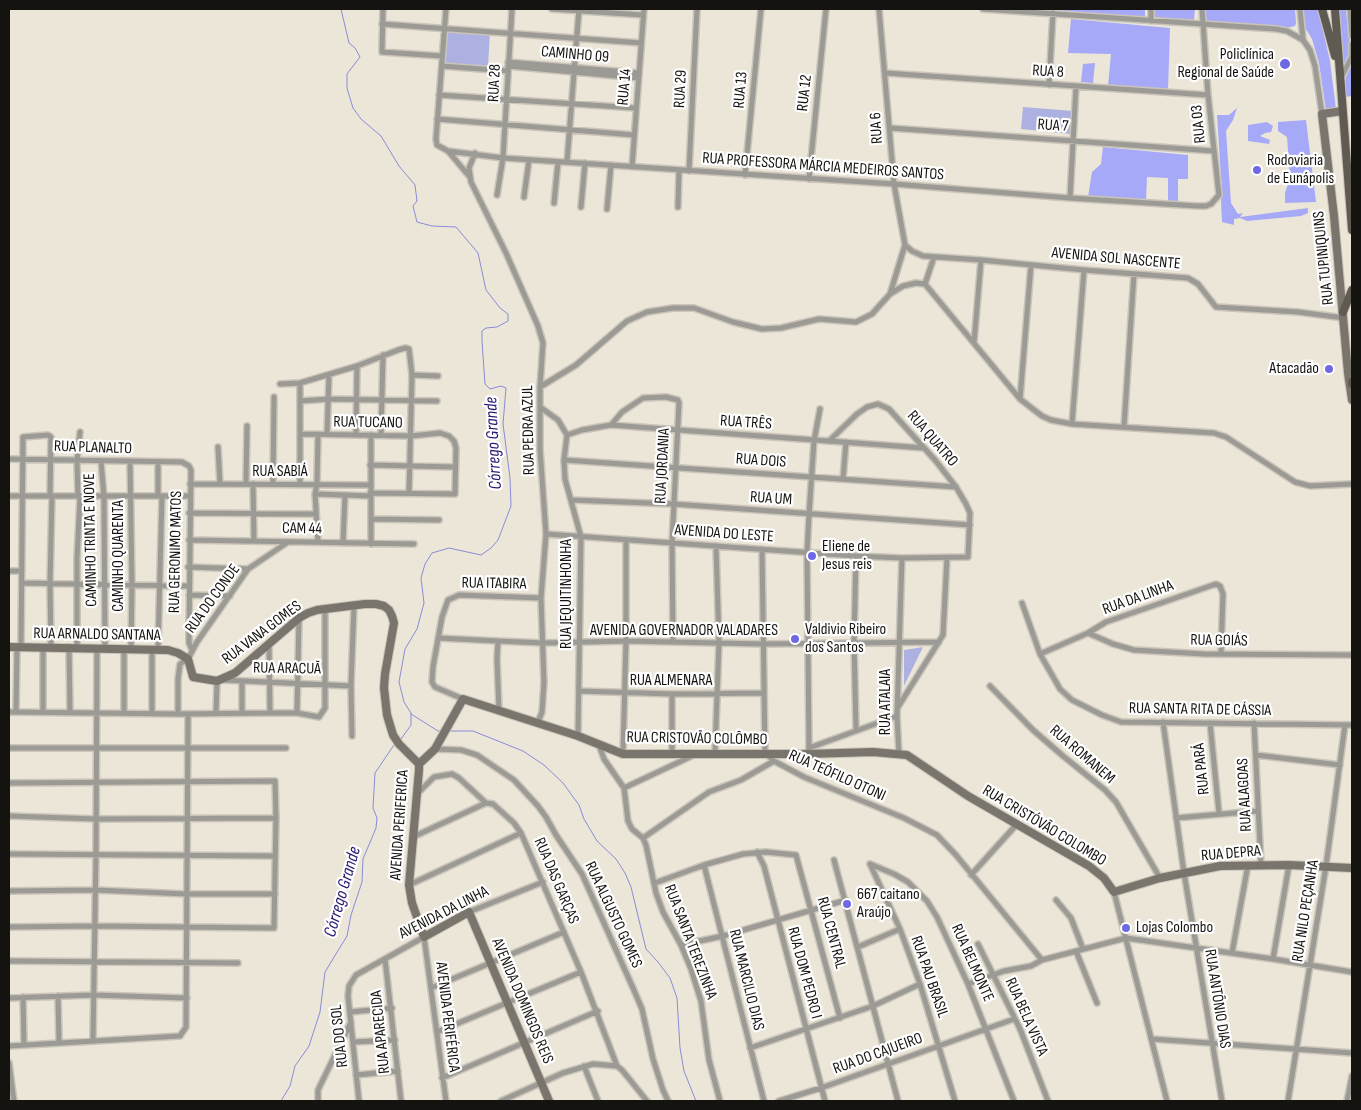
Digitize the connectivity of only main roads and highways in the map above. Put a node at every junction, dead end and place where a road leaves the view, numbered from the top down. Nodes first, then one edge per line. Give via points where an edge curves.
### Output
1 (1322, 9) edge
2 (1335, 9) edge
3 (1340, 78) junction
4 (1352, 230) edge
5 (1352, 290) edge
6 (1344, 315) road end

1 - 3 main road
2 - 3 main road
3 - 4 main road
5 - 6 main road

